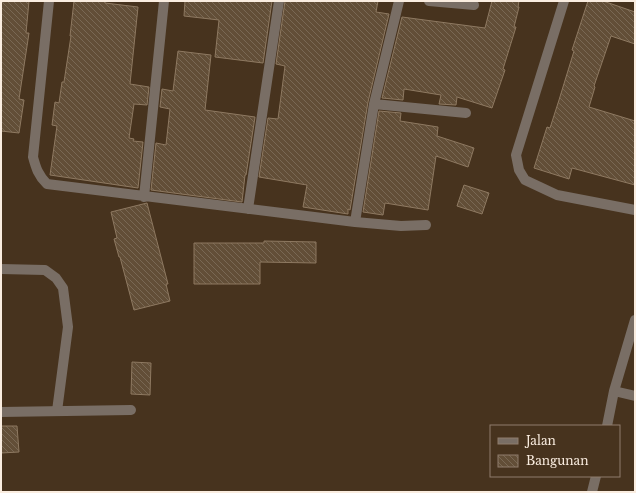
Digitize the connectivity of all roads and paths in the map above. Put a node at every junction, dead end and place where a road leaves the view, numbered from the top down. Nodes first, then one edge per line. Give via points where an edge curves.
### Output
1 (49, 1) edge
2 (164, 1) edge
3 (279, 1) edge
4 (399, 1) edge
5 (429, 1) edge
6 (564, 1) edge
7 (474, 5) dead end
8 (374, 104) junction
9 (466, 113) dead end
10 (144, 197) junction
11 (248, 209) junction
12 (635, 210) edge
13 (355, 222) junction
14 (426, 225) dead end
15 (1, 269) edge
16 (635, 320) edge
17 (631, 352) edge
18 (614, 391) junction
19 (635, 396) edge
20 (131, 410) dead end
21 (58, 411) junction
22 (1, 412) edge
23 (607, 425) edge
24 (596, 477) edge
25 (592, 492) edge

1 - 10 street via 33,157 36,170 47,184
2 - 10 street
3 - 11 street
4 - 8 street
5 - 7 street
6 - 12 street via 516,155 519,170 525,180 557,194
8 - 9 street
8 - 13 street
10 - 11 street
11 - 13 street
13 - 14 street via 401,226
15 - 21 street via 45,270 56,278 63,288 68,327
16 - 17 street
17 - 18 street
18 - 19 street
18 - 23 street
20 - 21 street
21 - 22 street
24 - 25 street

